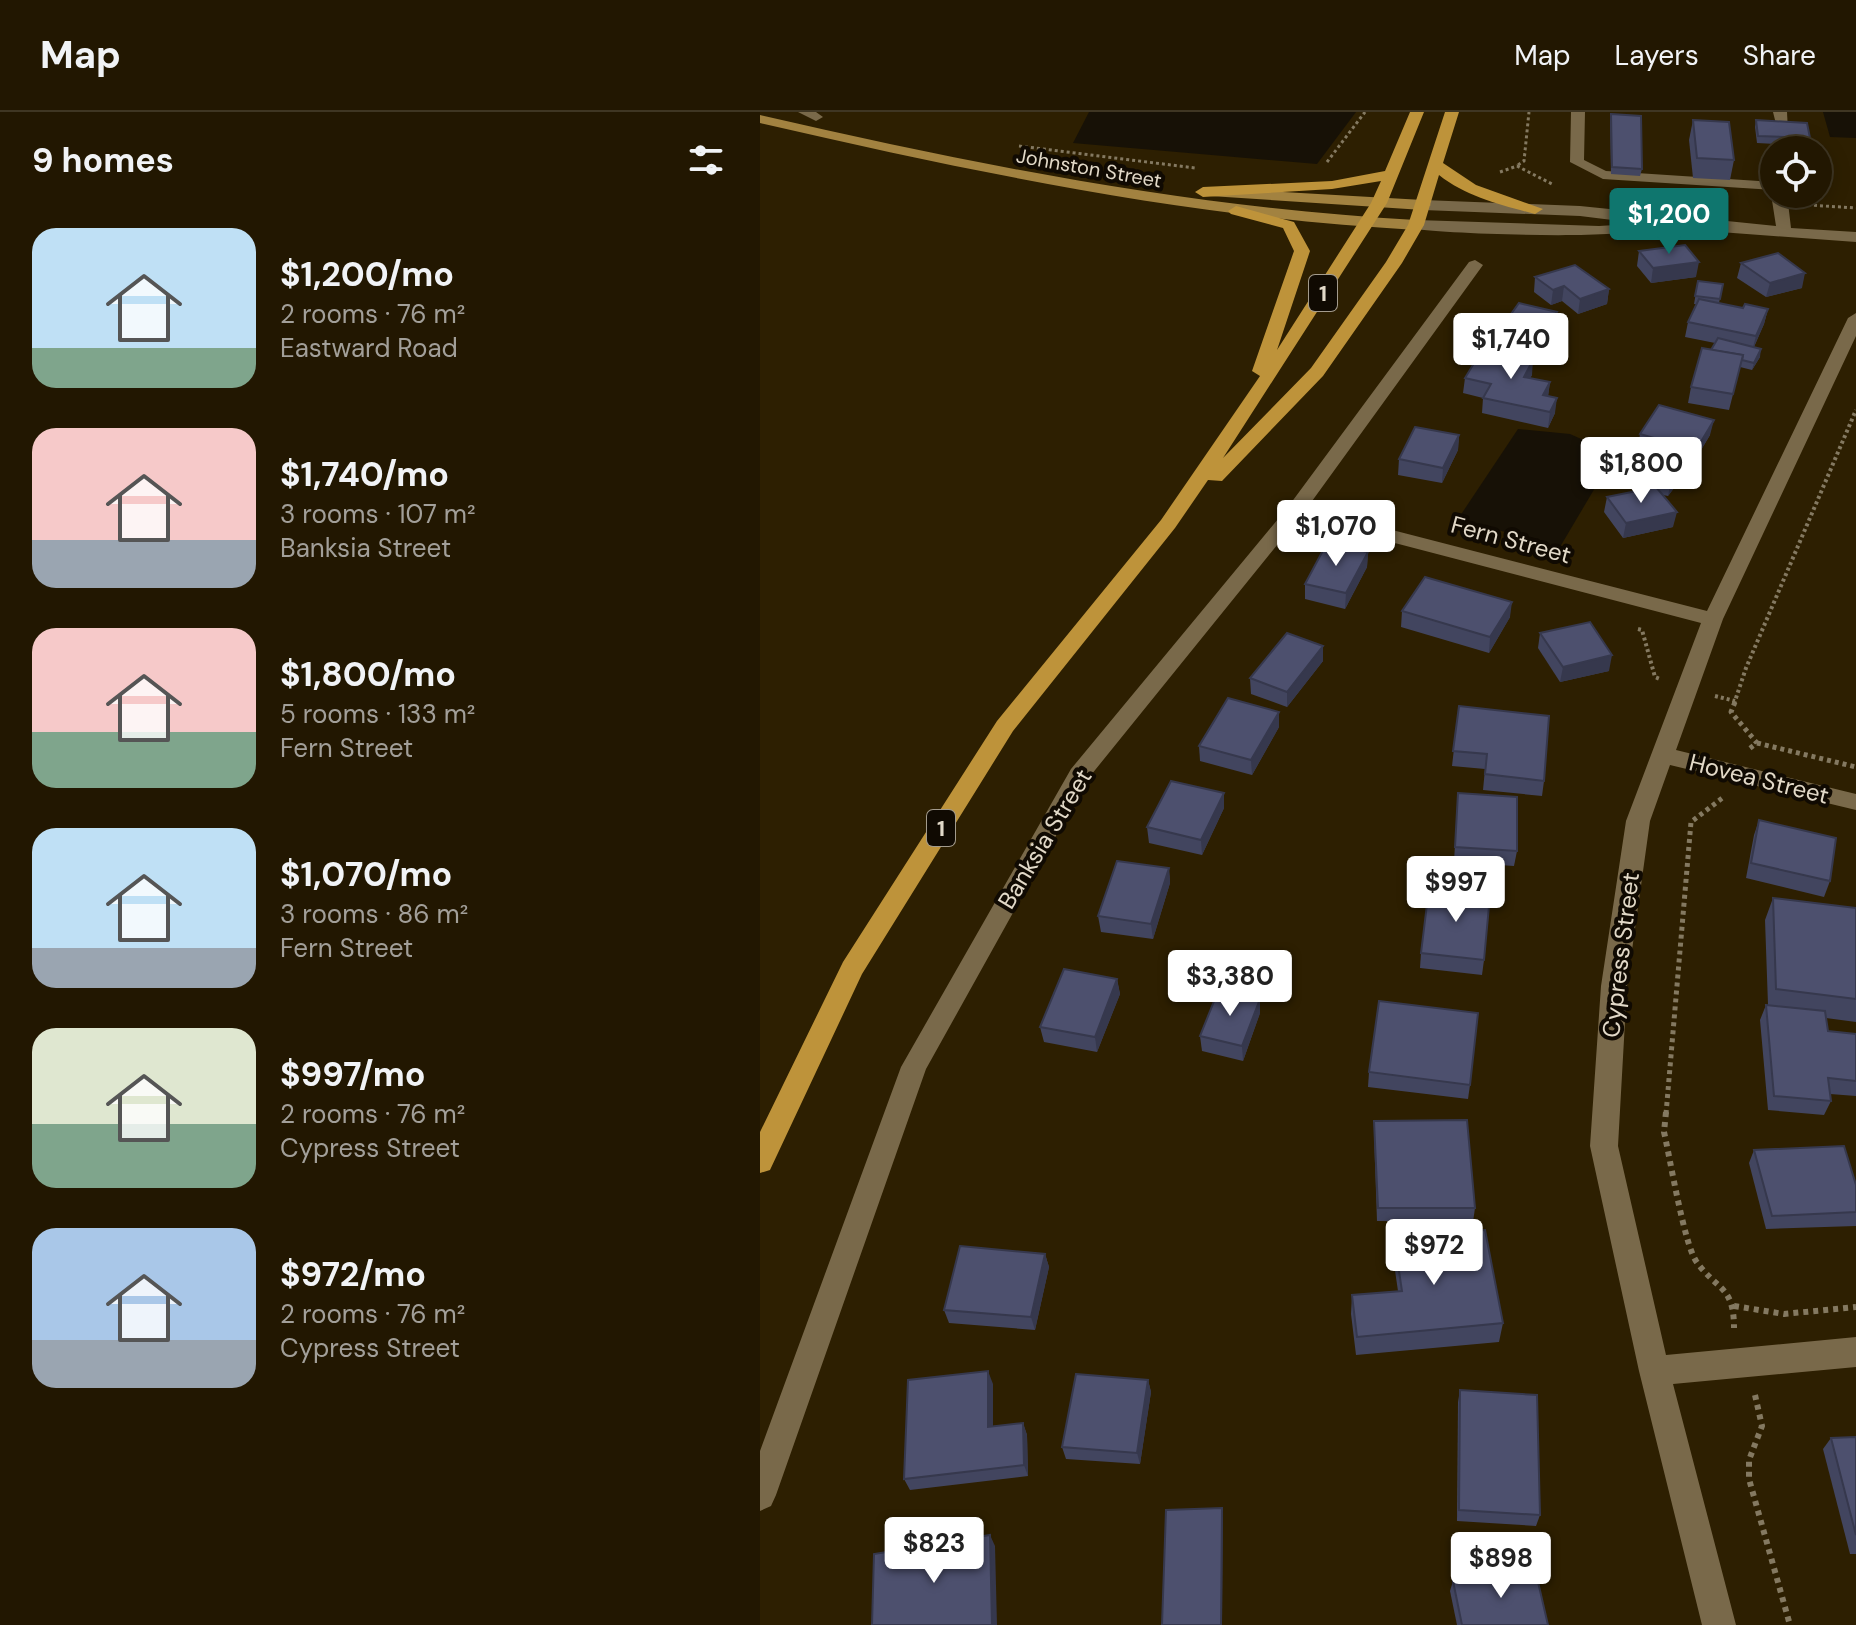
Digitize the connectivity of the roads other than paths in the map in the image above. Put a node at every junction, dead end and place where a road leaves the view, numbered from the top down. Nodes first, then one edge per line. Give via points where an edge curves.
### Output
1 (793, 112) edge
2 (1417, 112) edge
3 (1452, 112) edge
4 (1578, 112) edge
5 (1780, 112) edge
6 (810, 114) edge
7 (760, 119) edge
8 (1783, 129) edge
9 (1437, 165) junction
10 (1390, 175) junction
11 (1760, 191) edge
12 (1203, 192) junction
13 (1379, 203) junction
14 (1423, 205) junction
15 (1715, 205) junction
16 (1781, 208) edge
17 (1535, 209) junction
18 (1236, 211) junction
19 (1367, 224) junction
20 (1416, 225) junction
21 (1693, 225) junction
22 (1784, 231) junction
23 (1856, 237) edge
24 (1475, 265) dead end
25 (1856, 319) edge
26 (1249, 407) junction
27 (1295, 511) junction
28 (1168, 524) junction
29 (1713, 619) junction
30 (1663, 755) junction
31 (1856, 802) edge
32 (760, 1161) edge
33 (1856, 1352) edge
34 (1654, 1371) junction
35 (760, 1495) edge
36 (1719, 1625) edge

1 - 6 main road, Johnston Street
2 - 10 highway, 1
3 - 9 highway, 1
4 - 15 street via 1577,162 1603,175
5 - 8 street
6 - 12 main road, Johnston Street via 1071,176
7 - 18 main road, Johnston Street via 1134,199
9 - 14 highway, 1
9 - 17 highway via 1458,184
10 - 12 highway via 1332,185
10 - 13 highway, 1
11 - 15 street
12 - 13 main road, Johnston Street
13 - 14 main road, Johnston Street
13 - 19 highway, 1
14 - 17 street
14 - 20 highway, 1
15 - 21 street
15 - 22 street
16 - 22 street
17 - 21 street
18 - 19 main road, Johnston Street
18 - 26 highway via 1289,225 1302,251
19 - 20 main road, Johnston Street
19 - 26 highway, 1
20 - 21 street via 1599,231
20 - 28 highway, 1 via 1317,372
22 - 23 street
24 - 27 street, Banksia Street
25 - 29 street, Cypress Street
26 - 28 highway, 1
27 - 29 street, Fern Street
27 - 35 street, Banksia Street via 1079,775 914,1067
28 - 32 highway, 1 via 1005,726 852,969
29 - 30 street, Cypress Street
30 - 31 street, Hovea Street
30 - 34 street, Cypress Street via 1638,821 1614,986 1604,1146
33 - 34 street
34 - 36 street, Cypress Street

